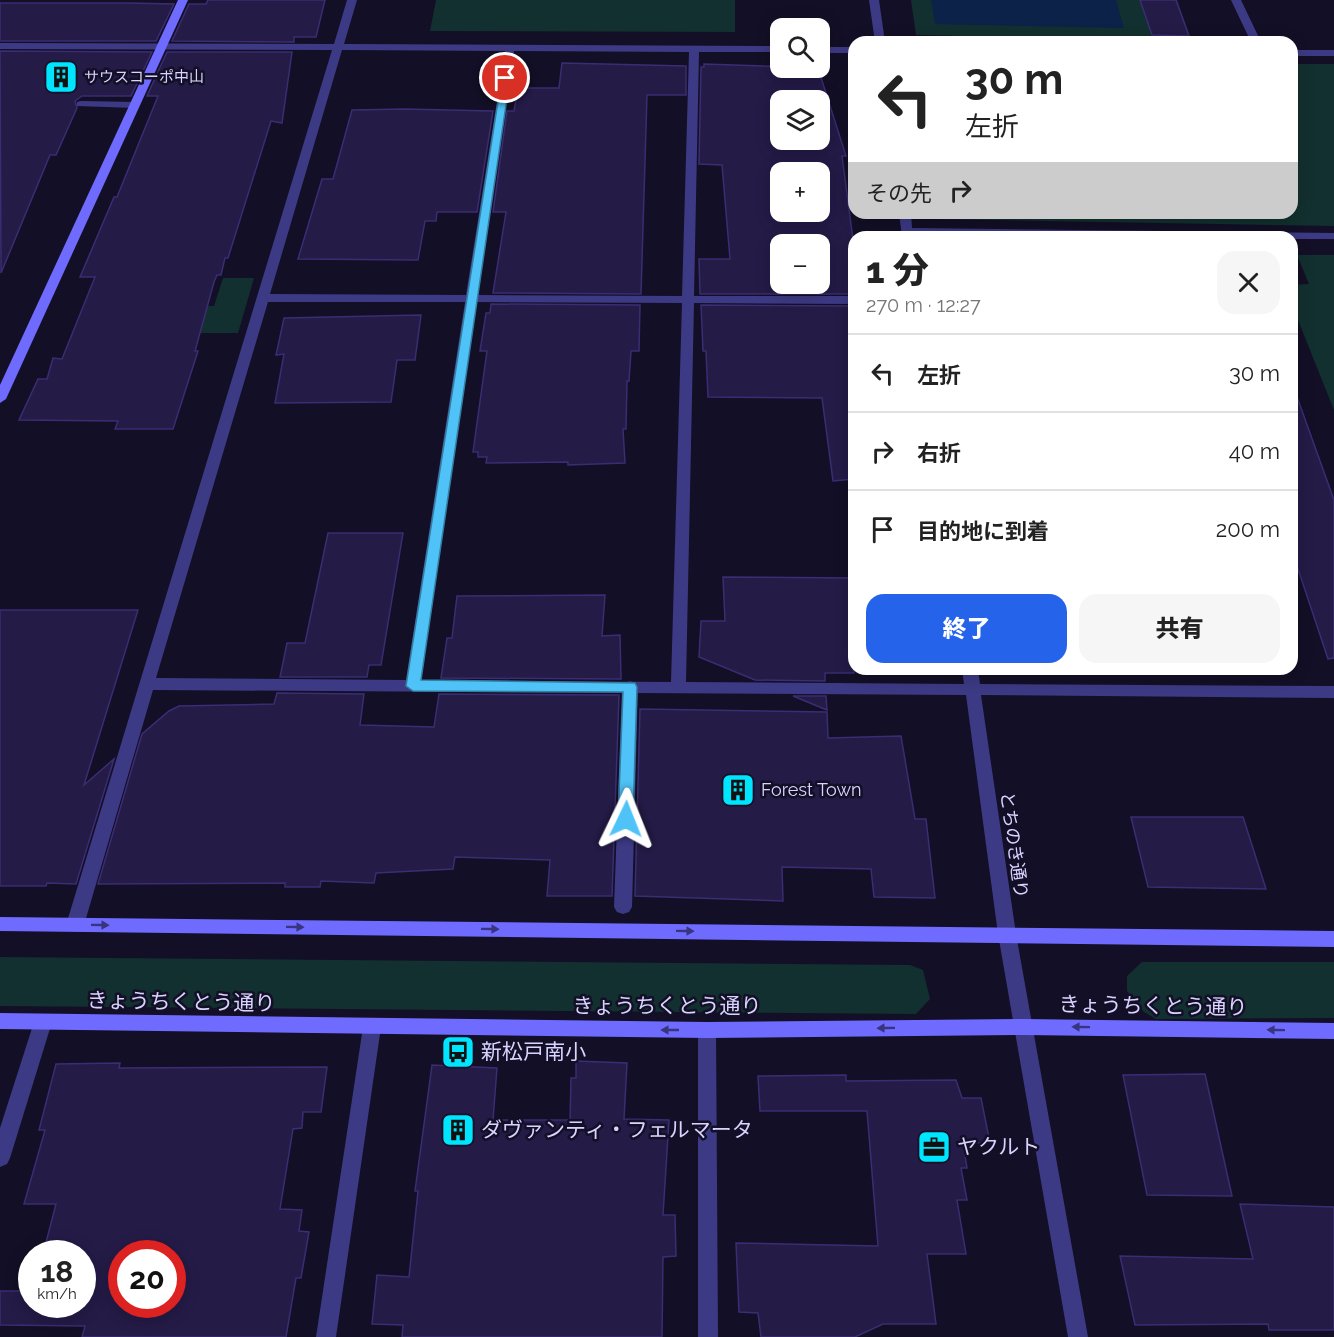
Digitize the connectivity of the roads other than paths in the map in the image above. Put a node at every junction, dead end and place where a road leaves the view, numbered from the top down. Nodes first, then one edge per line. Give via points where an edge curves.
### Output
1 (183, 0) edge
2 (352, 0) edge
3 (874, 0) edge
4 (1236, 0) edge
5 (879, 36) edge
6 (1253, 36) edge
7 (0, 46) edge
8 (161, 46) junction
9 (338, 47) junction
10 (510, 48) junction
11 (694, 49) junction
12 (770, 50) edge
13 (830, 50) edge
14 (848, 50) edge
15 (1298, 53) edge
16 (1334, 53) edge
17 (81, 104) dead end
18 (135, 105) junction
19 (1298, 237) edge
20 (1334, 237) edge
21 (262, 298) junction
22 (473, 299) junction
23 (688, 300) junction
24 (848, 300) edge
25 (0, 399) edge
26 (971, 675) edge
27 (147, 684) junction
28 (413, 686) junction
29 (630, 687) junction
30 (678, 687) junction
31 (973, 690) junction
32 (1334, 692) edge
33 (623, 907) dead end
34 (0, 924) edge
35 (75, 925) junction
36 (1007, 934) junction
37 (1334, 939) edge
38 (0, 1021) edge
39 (43, 1022) junction
40 (372, 1027) junction
41 (1024, 1027) junction
42 (707, 1030) junction
43 (1334, 1031) edge
44 (0, 1158) edge
45 (326, 1337) edge
46 (708, 1337) edge
47 (1078, 1337) edge

1 - 8 street
2 - 9 street
3 - 5 street
4 - 6 street
7 - 8 street
8 - 9 street
8 - 18 street
9 - 10 street
9 - 21 street
10 - 11 street
10 - 22 street
11 - 12 street
11 - 23 street
13 - 14 street
15 - 16 street
17 - 18 street
18 - 25 street
19 - 20 street
21 - 22 street
21 - 27 street
22 - 23 street
22 - 28 street
23 - 24 street
23 - 30 street
26 - 31 street, とちのき通り
27 - 28 street
27 - 35 street
28 - 29 street
29 - 30 street
29 - 33 street
30 - 31 street
31 - 32 street
31 - 36 street, とちのき通り
34 - 35 street
35 -> 36 street
36 - 37 street
36 - 41 street, とちのき通り
38 - 39 street, きょうちくとう通り
39 - 40 street, きょうちくとう通り
39 - 44 street
42 -> 40 street, きょうちくとう通り
40 - 45 street
41 -> 42 street, きょうちくとう通り
43 -> 41 street, きょうちくとう通り
41 - 47 street, とちのき通り
42 - 46 street

